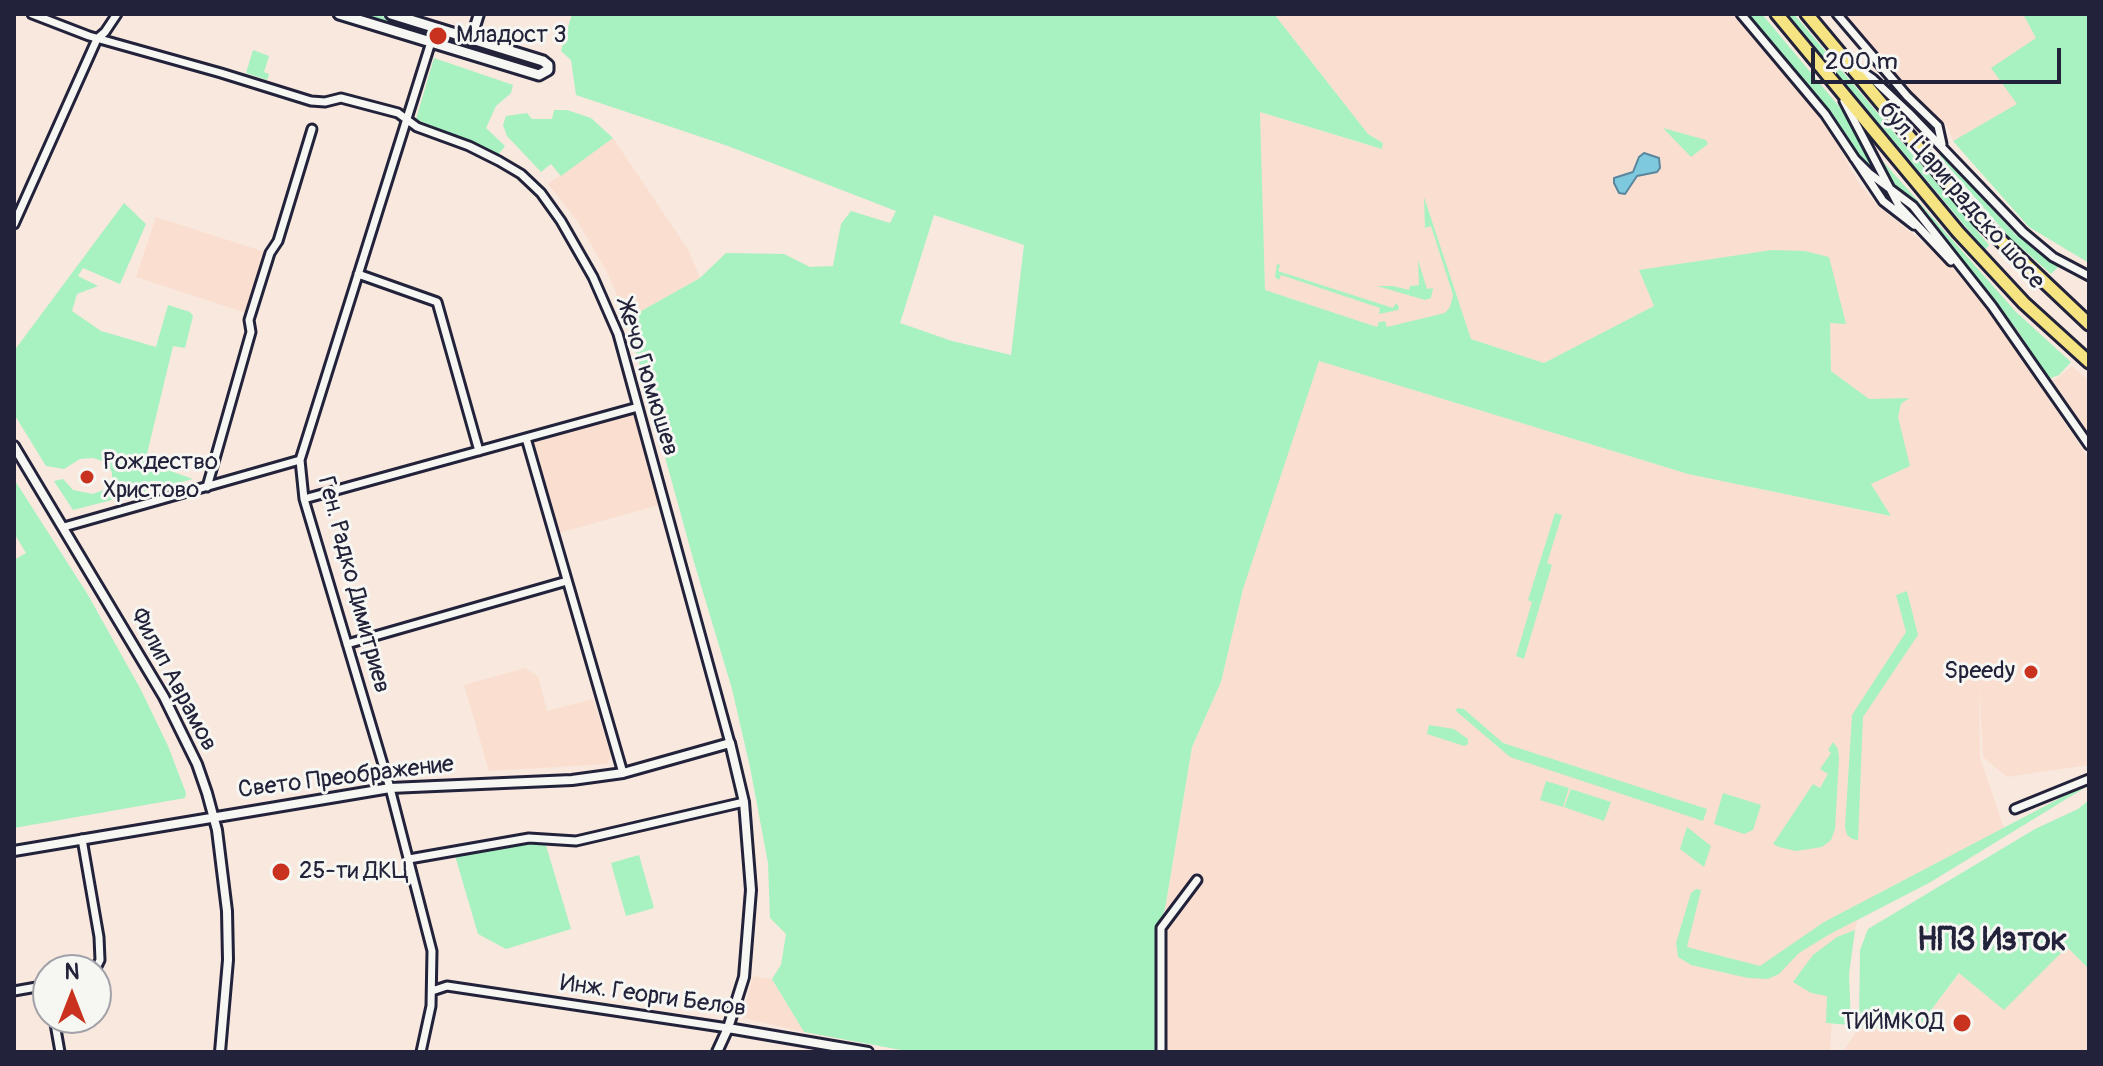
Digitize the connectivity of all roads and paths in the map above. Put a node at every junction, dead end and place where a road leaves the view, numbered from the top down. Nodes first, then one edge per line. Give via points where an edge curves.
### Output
1 (32, 14) edge
2 (117, 14) edge
3 (339, 14) edge
4 (391, 14) edge
5 (479, 14) edge
6 (1741, 14) edge
7 (1777, 14) edge
8 (1807, 14) edge
9 (1837, 14) edge
10 (97, 39) junction
11 (471, 39) junction
12 (431, 42) junction
13 (1846, 61) junction
14 (1835, 84) junction
15 (406, 120) junction
16 (312, 129) dead end
17 (1943, 146) junction
18 (1854, 158) junction
19 (1888, 188) junction
20 (14, 224) edge
21 (1914, 225) junction
22 (358, 274) junction
23 (2089, 276) edge
24 (1973, 283) junction
25 (2089, 324) edge
26 (2089, 362) edge
27 (638, 407) junction
28 (526, 438) junction
29 (2089, 445) edge
30 (14, 446) edge
31 (479, 451) junction
32 (300, 460) junction
33 (207, 487) junction
34 (304, 499) junction
35 (64, 527) junction
36 (567, 581) junction
37 (347, 644) junction
38 (730, 743) junction
39 (623, 773) junction
40 (2089, 779) edge
41 (390, 788) junction
42 (744, 802) junction
43 (2015, 809) dead end
44 (214, 816) junction
45 (82, 839) junction
46 (14, 851) edge
47 (409, 859) junction
48 (1197, 880) dead end
49 (100, 954) edge
50 (432, 991) junction
51 (728, 1028) junction
52 (220, 1052) edge
53 (421, 1052) edge
54 (717, 1052) edge
55 (868, 1052) edge
56 (1161, 1052) edge

1 - 10 street, Жечо Гюмюшев
2 - 10 street
3 - 12 main road
4 - 11 main road
5 - 11 street
6 - 18 street, бул. Цариградско шосе via 1825,114
7 - 14 highway, бул. Цариградско шосе
8 - 13 highway, бул. Цариградско шосе
9 - 17 street via 1938,126
10 - 15 street, Жечо Гюмюшев via 311,101 341,98 398,113
10 - 20 street
11 - 12 main road via 543,61 548,70 539,75
12 - 15 street, Ген. Радко Димитриев
13 - 17 street via 1873,79
13 - 25 highway, бул. Цариградско шосе via 1979,220
14 - 19 street
14 - 26 highway, бул. Цариградско шосе via 1958,232
15 - 22 street, Ген. Радко Димитриев
15 - 27 street, Жечо Гюмюшев via 499,161 541,193 593,277 618,334
16 - 33 street via 249,320 251,332
17 - 23 street via 2023,232 2053,257
18 - 19 street, бул. Цариградско шосе
18 - 21 street, бул. Цариградско шосе via 1883,201
19 - 21 street
19 - 24 street via 1913,206
21 - 24 street
22 - 31 street via 437,302
22 - 32 street, Ген. Радко Димитриев
24 - 29 street
27 - 28 street
27 - 38 street, Жечо Гюмюшев
28 - 31 street
28 - 36 street
30 - 35 street, Филип Аврамов
31 - 34 street
32 - 33 street
32 - 34 street, Ген. Радко Димитриев
33 - 35 street
34 - 37 street, Ген. Радко Димитриев
35 - 44 street, Филип Аврамов via 177,722
36 - 37 street
36 - 39 street
37 - 41 street, Ген. Радко Димитриев
38 - 39 street, Свето Преображение
38 - 42 street, Жечо Гюмюшев
39 - 41 street, Свето Преображение
40 - 43 street
41 - 44 street, Свето Преображение
41 - 47 street, Ген. Радко Димитриев
42 - 47 street via 576,841 529,838
42 - 51 street, Жечо Гюмюшев via 749,919 744,977
44 - 45 street, Свето Преображение
44 - 52 street, Филип Аврамов via 228,947
45 - 46 street, Свето Преображение
45 - 49 street
47 - 50 street, Ген. Радко Димитриев via 432,951
48 - 56 street via 1161,928
50 - 51 street, Инж. Георги Белов via 447,986
50 - 53 street, Ген. Радко Димитриев
51 - 54 street, Жечо Гюмюшев
51 - 55 street, Инж. Георги Белов

